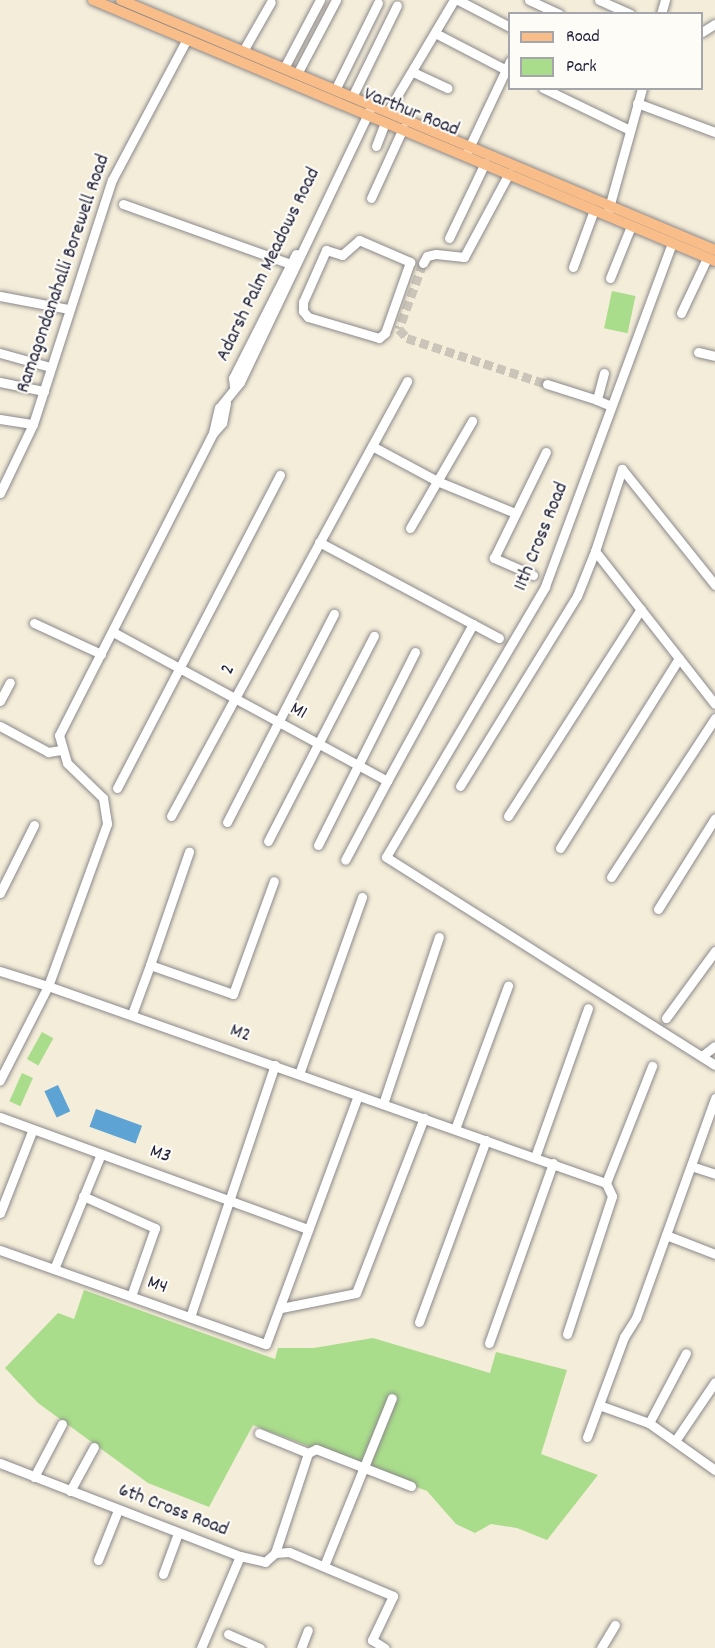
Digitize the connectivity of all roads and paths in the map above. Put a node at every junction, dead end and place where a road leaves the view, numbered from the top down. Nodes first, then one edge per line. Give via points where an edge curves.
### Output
1 (93, 0) edge
2 (121, 0) edge
3 (320, 0) edge
4 (336, 0) edge
5 (456, 0) edge
6 (599, 0) edge
7 (534, 1) edge
8 (271, 2) dead end
9 (378, 3) dead end
10 (397, 5) dead end
11 (555, 12) edge
12 (626, 12) edge
13 (508, 26) edge
14 (437, 34) junction
15 (187, 39) junction
16 (243, 51) junction
17 (284, 68) junction
18 (507, 71) edge
19 (413, 72) junction
20 (297, 74) junction
21 (448, 88) dead end
22 (335, 90) junction
23 (547, 90) edge
24 (641, 90) edge
25 (352, 97) junction
26 (637, 103) junction
27 (368, 108) junction
28 (388, 111) junction
29 (384, 125) dead end
30 (403, 128) junction
31 (416, 128) junction
32 (630, 129) junction
33 (715, 132) edge
34 (376, 146) dead end
35 (468, 150) junction
36 (485, 163) junction
37 (509, 173) junction
38 (371, 198) dead end
39 (123, 204) dead end
40 (594, 210) junction
41 (608, 211) junction
42 (631, 226) junction
43 (449, 238) dead end
44 (672, 243) junction
45 (712, 256) edge
46 (423, 263) dead end
47 (573, 267) dead end
48 (293, 268) junction
49 (610, 278) dead end
50 (313, 279) junction
51 (0, 296) edge
52 (68, 309) junction
53 (681, 313) dead end
54 (698, 352) dead end
55 (0, 353) edge
56 (715, 356) edge
57 (50, 367) junction
58 (604, 374) dead end
59 (407, 381) dead end
60 (0, 382) edge
61 (547, 384) tunnel mouth
62 (44, 391) junction
63 (597, 400) junction
64 (611, 406) junction
65 (0, 419) edge
66 (472, 422) dead end
67 (33, 424) junction
68 (372, 446) junction
69 (546, 452) dead end
70 (280, 475) dead end
71 (437, 481) junction
72 (0, 493) edge
73 (515, 513) junction
74 (410, 528) dead end
75 (319, 542) junction
76 (595, 550) junction
77 (534, 575) dead end
78 (715, 585) edge
79 (641, 609) junction
80 (334, 614) dead end
81 (34, 623) dead end
82 (473, 624) junction
83 (113, 632) junction
84 (374, 636) dead end
85 (499, 638) dead end
86 (415, 652) dead end
87 (101, 654) junction
88 (679, 658) junction
89 (177, 667) junction
90 (10, 682) dead end
91 (234, 698) junction
92 (0, 701) edge
93 (715, 704) edge
94 (715, 718) edge
95 (279, 722) junction
96 (0, 726) edge
97 (318, 743) junction
98 (61, 750) junction
99 (359, 765) junction
100 (387, 781) junction
101 (460, 786) dead end
102 (117, 788) dead end
103 (171, 816) dead end
104 (508, 816) dead end
105 (715, 818) edge
106 (227, 822) dead end
107 (34, 825) dead end
108 (268, 841) dead end
109 (318, 845) dead end
110 (560, 848) dead end
111 (189, 852) dead end
112 (345, 860) dead end
113 (611, 877) dead end
114 (274, 881) dead end
115 (0, 893) edge
116 (362, 897) dead end
117 (658, 909) dead end
118 (439, 937) dead end
119 (715, 951) edge
120 (150, 965) junction
121 (0, 971) edge
122 (48, 986) junction
123 (508, 986) dead end
124 (588, 1008) dead end
125 (132, 1014) junction
126 (666, 1018) dead end
127 (715, 1046) edge
128 (0, 1053) edge
129 (702, 1056) junction
130 (11, 1058) junction
131 (275, 1065) junction
132 (715, 1065) edge
133 (652, 1066) dead end
134 (299, 1074) junction
135 (0, 1080) edge
136 (358, 1095) junction
137 (715, 1098) edge
138 (383, 1104) junction
139 (0, 1117) edge
140 (424, 1118) junction
141 (33, 1129) junction
142 (454, 1129) junction
143 (486, 1140) junction
144 (101, 1154) junction
145 (535, 1157) junction
146 (553, 1163) junction
147 (691, 1166) junction
148 (715, 1174) edge
149 (606, 1183) junction
150 (83, 1196) junction
151 (231, 1199) junction
152 (0, 1213) edge
153 (308, 1229) junction
154 (666, 1235) junction
155 (0, 1250) edge
156 (715, 1254) edge
157 (54, 1269) junction
158 (131, 1296) junction
159 (281, 1308) junction
160 (190, 1317) junction
161 (419, 1322) dead end
162 (567, 1334) dead end
163 (489, 1343) dead end
164 (686, 1353) dead end
165 (715, 1382) edge
166 (392, 1398) dead end
167 (599, 1405) junction
168 (62, 1424) dead end
169 (649, 1424) junction
170 (259, 1433) dead end
171 (586, 1437) dead end
172 (675, 1441) junction
173 (94, 1447) dead end
174 (308, 1453) junction
175 (0, 1463) edge
176 (713, 1465) edge
177 (364, 1468) junction
178 (34, 1477) junction
179 (411, 1486) dead end
180 (70, 1491) junction
181 (118, 1510) junction
182 (178, 1533) junction
183 (275, 1553) junction
184 (240, 1556) junction
185 (98, 1560) dead end
186 (324, 1566) junction
187 (163, 1574) dead end
188 (615, 1625) dead end
189 (308, 1630) dead end
190 (228, 1634) dead end
191 (201, 1648) edge
192 (260, 1648) edge
193 (301, 1648) edge
194 (385, 1648) edge
195 (601, 1648) edge

1 - 15 main road, Varthur Road
2 - 16 main road, Varthur Road
3 - 17 street
4 - 20 street
5 - 13 street
5 - 14 street
6 - 12 street
7 - 11 street
8 - 16 street
9 - 22 street
10 - 25 street
14 - 18 street
14 - 19 street
15 - 27 main road, Varthur Road
15 - 52 street, Ramagondanahalli Borewell Road via 112,180 99,231
16 - 17 main road, Varthur Road
17 - 20 main road, Varthur Road
18 - 35 street
19 - 21 street
19 - 28 street
20 - 22 main road, Varthur Road
22 - 25 main road, Varthur Road
23 - 32 street
24 - 26 street
25 - 27 main road, Varthur Road
26 - 32 street
26 - 33 street
27 - 28 main road, Varthur Road
27 - 30 main road, Varthur Road
27 - 48 street, Adarsh Palm Meadows Road
28 - 31 main road, Varthur Road
29 - 34 street
30 - 31 main road, Varthur Road
30 - 38 street
31 - 35 main road, Varthur Road
32 - 41 street
35 - 36 main road, Varthur Road
35 - 41 main road, Varthur Road
36 - 37 main road, Varthur Road
36 - 43 street
37 - 40 main road, Varthur Road
37 - 46 street via 464,257 436,254
39 - 48 street
40 - 41 main road, Varthur Road
40 - 47 street
41 - 42 main road, Varthur Road
41 - 45 main road, Varthur Road
42 - 44 main road, Varthur Road
42 - 49 street
44 - 45 main road, Varthur Road
44 - 64 street, 11th Cross Road
45 - 53 street
48 - 50 street
48 - 83 street, Adarsh Palm Meadows Road via 233,378 227,411
50 - 50 street via 303,302 308,317 379,338 385,333 410,261 359,240 342,255 326,250
51 - 52 street
52 - 57 street, Ramagondanahalli Borewell Road
54 - 56 street
55 - 57 street
57 - 62 street, Ramagondanahalli Borewell Road
58 - 63 street
59 - 68 street, 2
60 - 62 street
61 - 63 street
62 - 67 street, Ramagondanahalli Borewell Road
63 - 64 street
64 - 129 street, 11th Cross Road via 545,587 386,857
65 - 67 street
66 - 71 street
67 - 72 street, Ramagondanahalli Borewell Road
68 - 71 street
68 - 75 street, 2
69 - 73 street
70 - 89 street
71 - 73 street
71 - 74 street
73 - 77 street via 494,558
75 - 82 street
75 - 91 street, 2
76 - 78 street via 622,469
76 - 79 street
76 - 101 street via 577,596
79 - 88 street
79 - 104 street
80 - 95 street
81 - 87 street
82 - 85 street
82 - 100 street
83 - 87 street, Adarsh Palm Meadows Road
83 - 89 street, M1
84 - 97 street
86 - 99 street
87 - 98 street, Adarsh Palm Meadows Road via 59,735
88 - 93 street
88 - 110 street
89 - 91 street, M1
89 - 102 street
90 - 92 street
91 - 95 street, M1
91 - 103 street, 2
94 - 113 street
95 - 97 street, M1
95 - 106 street
96 - 98 street via 48,752
97 - 99 street, M1
97 - 108 street
98 - 122 street via 68,763 103,798 107,824
99 - 100 street, M1
99 - 109 street
100 - 112 street
105 - 117 street
107 - 115 street
111 - 120 street
114 - 120 street via 233,994
116 - 134 street
118 - 138 street
119 - 126 street
120 - 125 street
121 - 122 street, M2
122 - 125 street, M2
122 - 130 street
123 - 142 street
124 - 145 street
125 - 131 street, M2
127 - 129 street
128 - 130 street
129 - 132 street
130 - 135 street
131 - 134 street, M2
131 - 151 street
133 - 149 street
134 - 136 street, M2
136 - 138 street, M2
136 - 153 street
137 - 147 street
138 - 140 street, M2
139 - 141 street, M3
140 - 142 street, M2
140 - 159 street via 356,1293
141 - 144 street, M3
141 - 152 street
142 - 143 street, M2
143 - 145 street, M2
143 - 161 street
144 - 150 street
144 - 151 street, M3
145 - 146 street, M2
146 - 149 street, M2
146 - 163 street
147 - 148 street
147 - 154 street
149 - 162 street via 612,1197
150 - 157 street
150 - 158 street via 154,1228
151 - 153 street, M3
151 - 160 street
153 - 159 street
154 - 156 street
154 - 167 street
155 - 157 street, M4
157 - 158 street, M4
158 - 160 street, M4
159 - 160 street, M4 via 266,1344
164 - 169 street
165 - 172 street
166 - 177 street
167 - 169 street
167 - 171 street
168 - 178 street
169 - 172 street
170 - 174 street
172 - 176 street
173 - 180 street
174 - 177 street via 316,1449
174 - 183 street
175 - 178 street, 6th Cross Road
177 - 179 street
177 - 186 street
178 - 180 street, 6th Cross Road
180 - 181 street, 6th Cross Road
181 - 182 street, 6th Cross Road
181 - 185 street
182 - 184 street, 6th Cross Road
182 - 187 street
183 - 184 street via 265,1562
183 - 186 street via 289,1552
184 - 191 street, 6th Cross Road
186 - 194 street via 393,1596 372,1640
188 - 195 street
189 - 193 street
190 - 192 street

